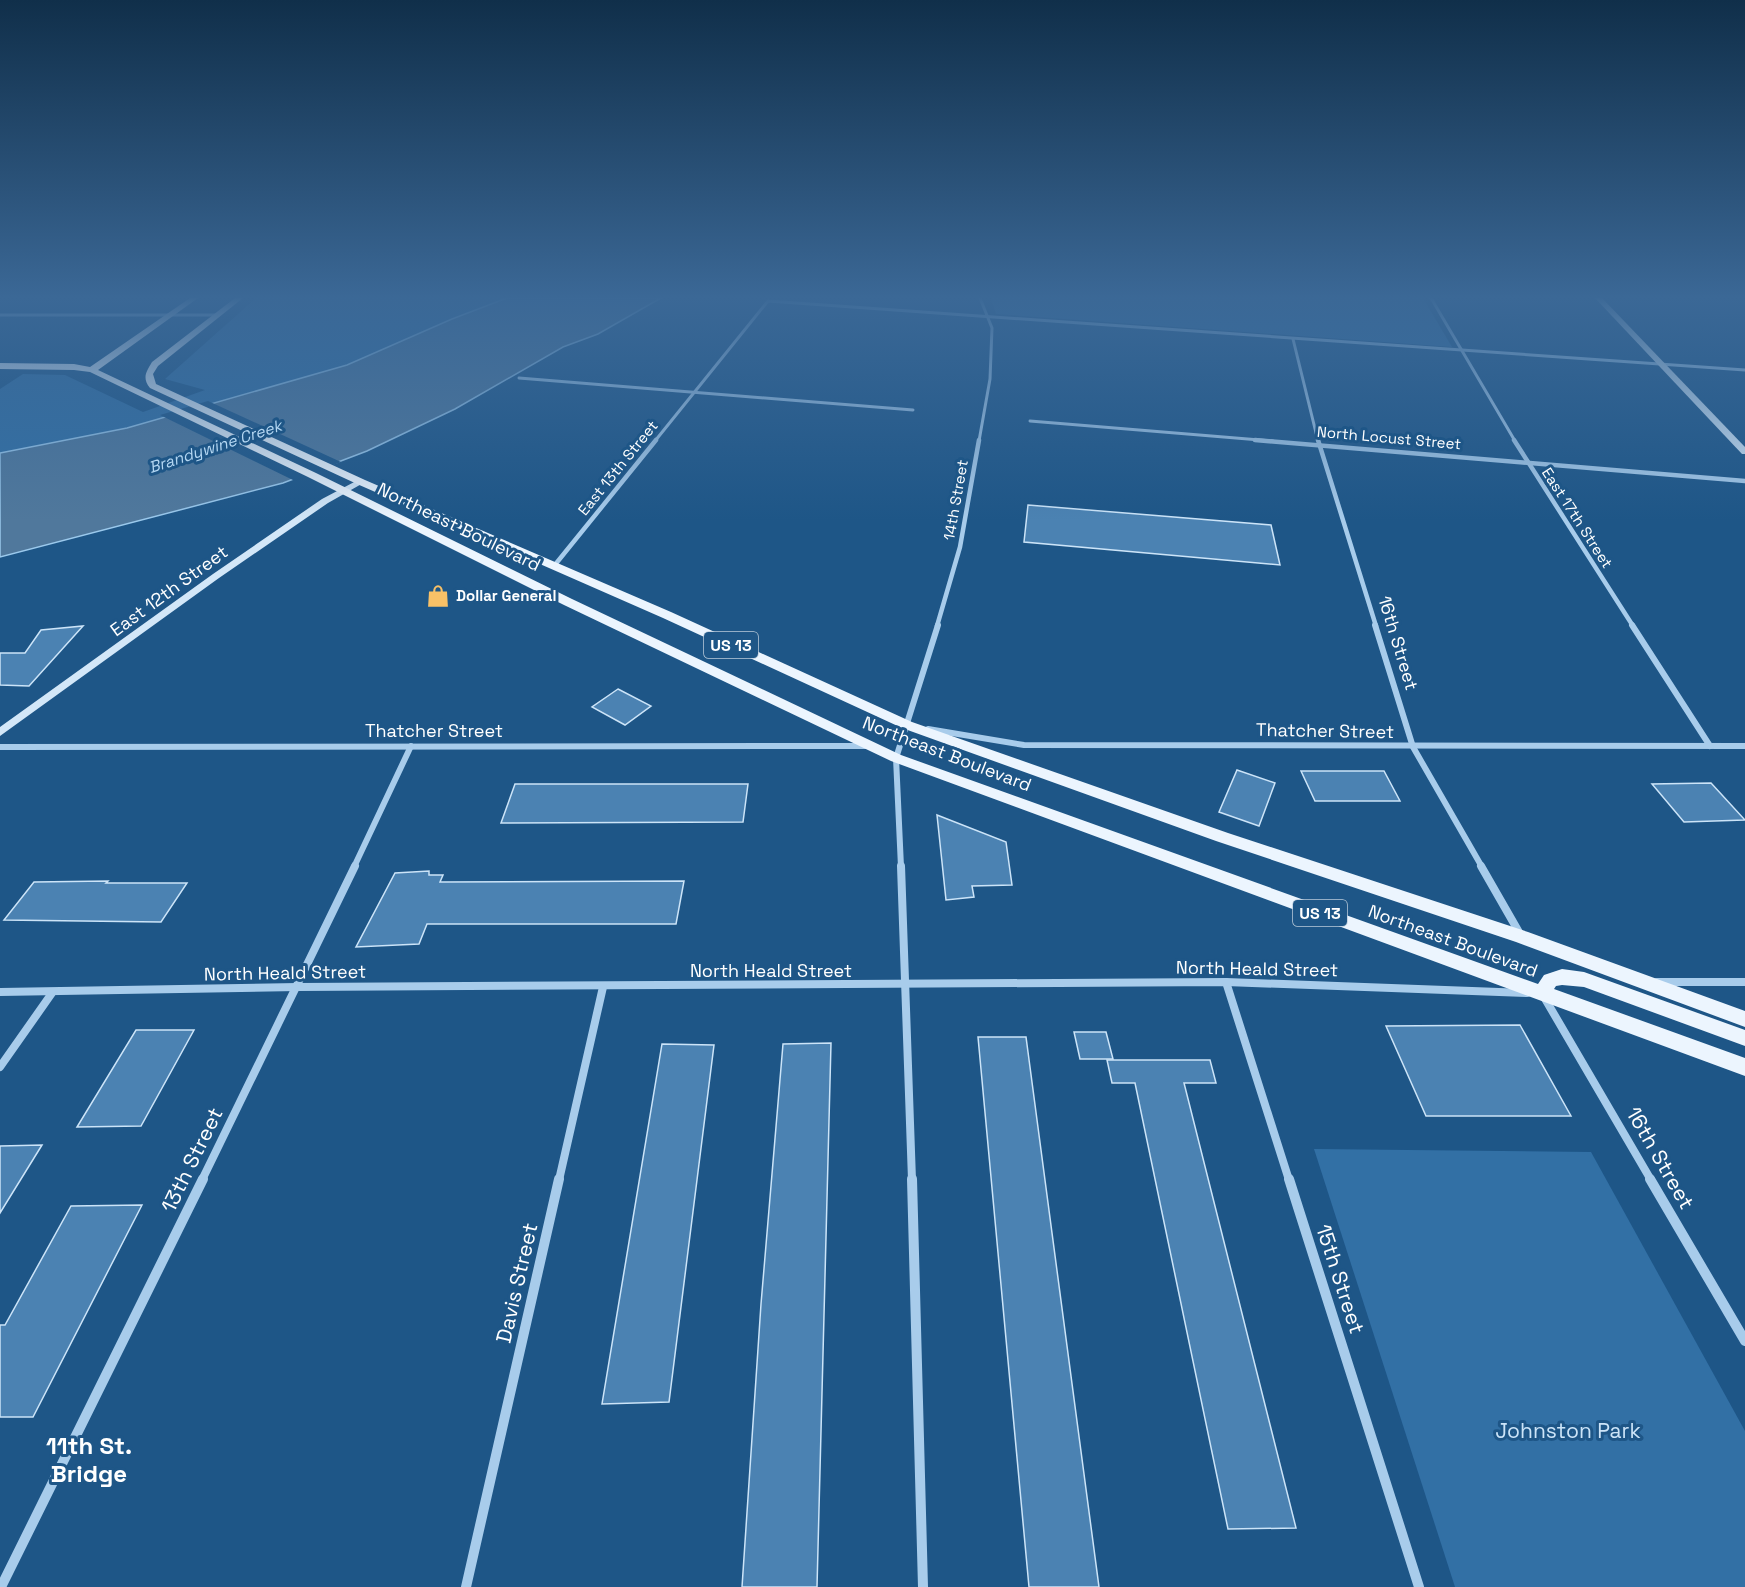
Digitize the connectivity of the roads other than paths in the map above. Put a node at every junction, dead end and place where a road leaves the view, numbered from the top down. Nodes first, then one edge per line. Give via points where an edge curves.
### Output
1 (96, 372) edge
2 (152, 372) edge
3 (710, 372) edge
4 (990, 372) edge
5 (1301, 372) edge
6 (1475, 372) edge
7 (1668, 372) edge
8 (519, 378) dead end
9 (694, 392) junction
10 (913, 410) dead end
11 (1030, 421) dead end
12 (1319, 444) junction
13 (1745, 452) edge
14 (1528, 463) junction
15 (1745, 481) edge
16 (361, 482) junction
17 (342, 492) junction
18 (554, 566) junction
19 (907, 725) junction
20 (0, 732) edge
21 (411, 746) junction
22 (869, 746) junction
23 (1710, 746) junction
24 (1745, 746) edge
25 (0, 747) edge
26 (1413, 747) junction
27 (896, 758) junction
28 (1522, 937) junction
29 (1226, 982) junction
30 (1644, 982) junction
31 (1745, 982) edge
32 (906, 985) junction
33 (298, 987) junction
34 (603, 987) junction
35 (0, 993) edge
36 (52, 993) junction
37 (1542, 993) junction
38 (1745, 1019) edge
39 (1745, 1038) edge
40 (1745, 1066) edge
41 (0, 1067) edge
42 (1745, 1341) edge
43 (1, 1587) edge
44 (465, 1587) edge
45 (923, 1587) edge
46 (1419, 1587) edge

1 - 17 main road, Northeast Boulevard / US 13
2 - 16 main road, Northeast Boulevard / US 13 via 149,381 161,390
3 - 9 street, East 13th Street
4 - 19 street, 14th Street via 960,546
5 - 12 street, 16th Street
6 - 14 street, East 17th Street
7 - 13 street
8 - 9 street
9 - 10 street
9 - 18 street, East 13th Street
11 - 12 street, North Locust Street
12 - 14 street, North Locust Street
12 - 26 street, 16th Street
14 - 15 street, North Locust Street
14 - 23 street, East 17th Street
16 - 17 street, East 12th Street
16 - 18 main road, Northeast Boulevard / US 13
17 - 20 street, East 12th Street via 216,576
17 - 22 main road, Northeast Boulevard / US 13
18 - 19 main road, Northeast Boulevard / US 13
19 - 26 street, Thatcher Street via 1024,745
19 - 27 street, 14th Street
19 - 28 main road, Northeast Boulevard / US 13 via 1222,837
21 - 22 street, Thatcher Street
21 - 25 street, Thatcher Street
21 - 33 street, 13th Street
22 - 27 main road, Northeast Boulevard / US 13
23 - 24 street, Thatcher Street
23 - 26 street, Thatcher Street
26 - 28 street, 16th Street
27 - 32 street
27 - 37 main road, Northeast Boulevard / US 13
28 - 30 main road, Northeast Boulevard / US 13
29 - 32 street, North Heald Street
29 - 37 street, North Heald Street
29 - 46 street, 15th Street
30 - 31 street
30 - 38 main road, Northeast Boulevard / US 13
32 - 34 street, North Heald Street
32 - 45 street
33 - 34 street, North Heald Street
33 - 36 street, North Heald Street
33 - 43 street, 13th Street
34 - 44 street, Davis Street
35 - 36 street, North Heald Street
36 - 41 street
37 - 39 main road via 1550,980 1584,980
37 - 40 main road, Northeast Boulevard / US 13
37 - 42 street, 16th Street

